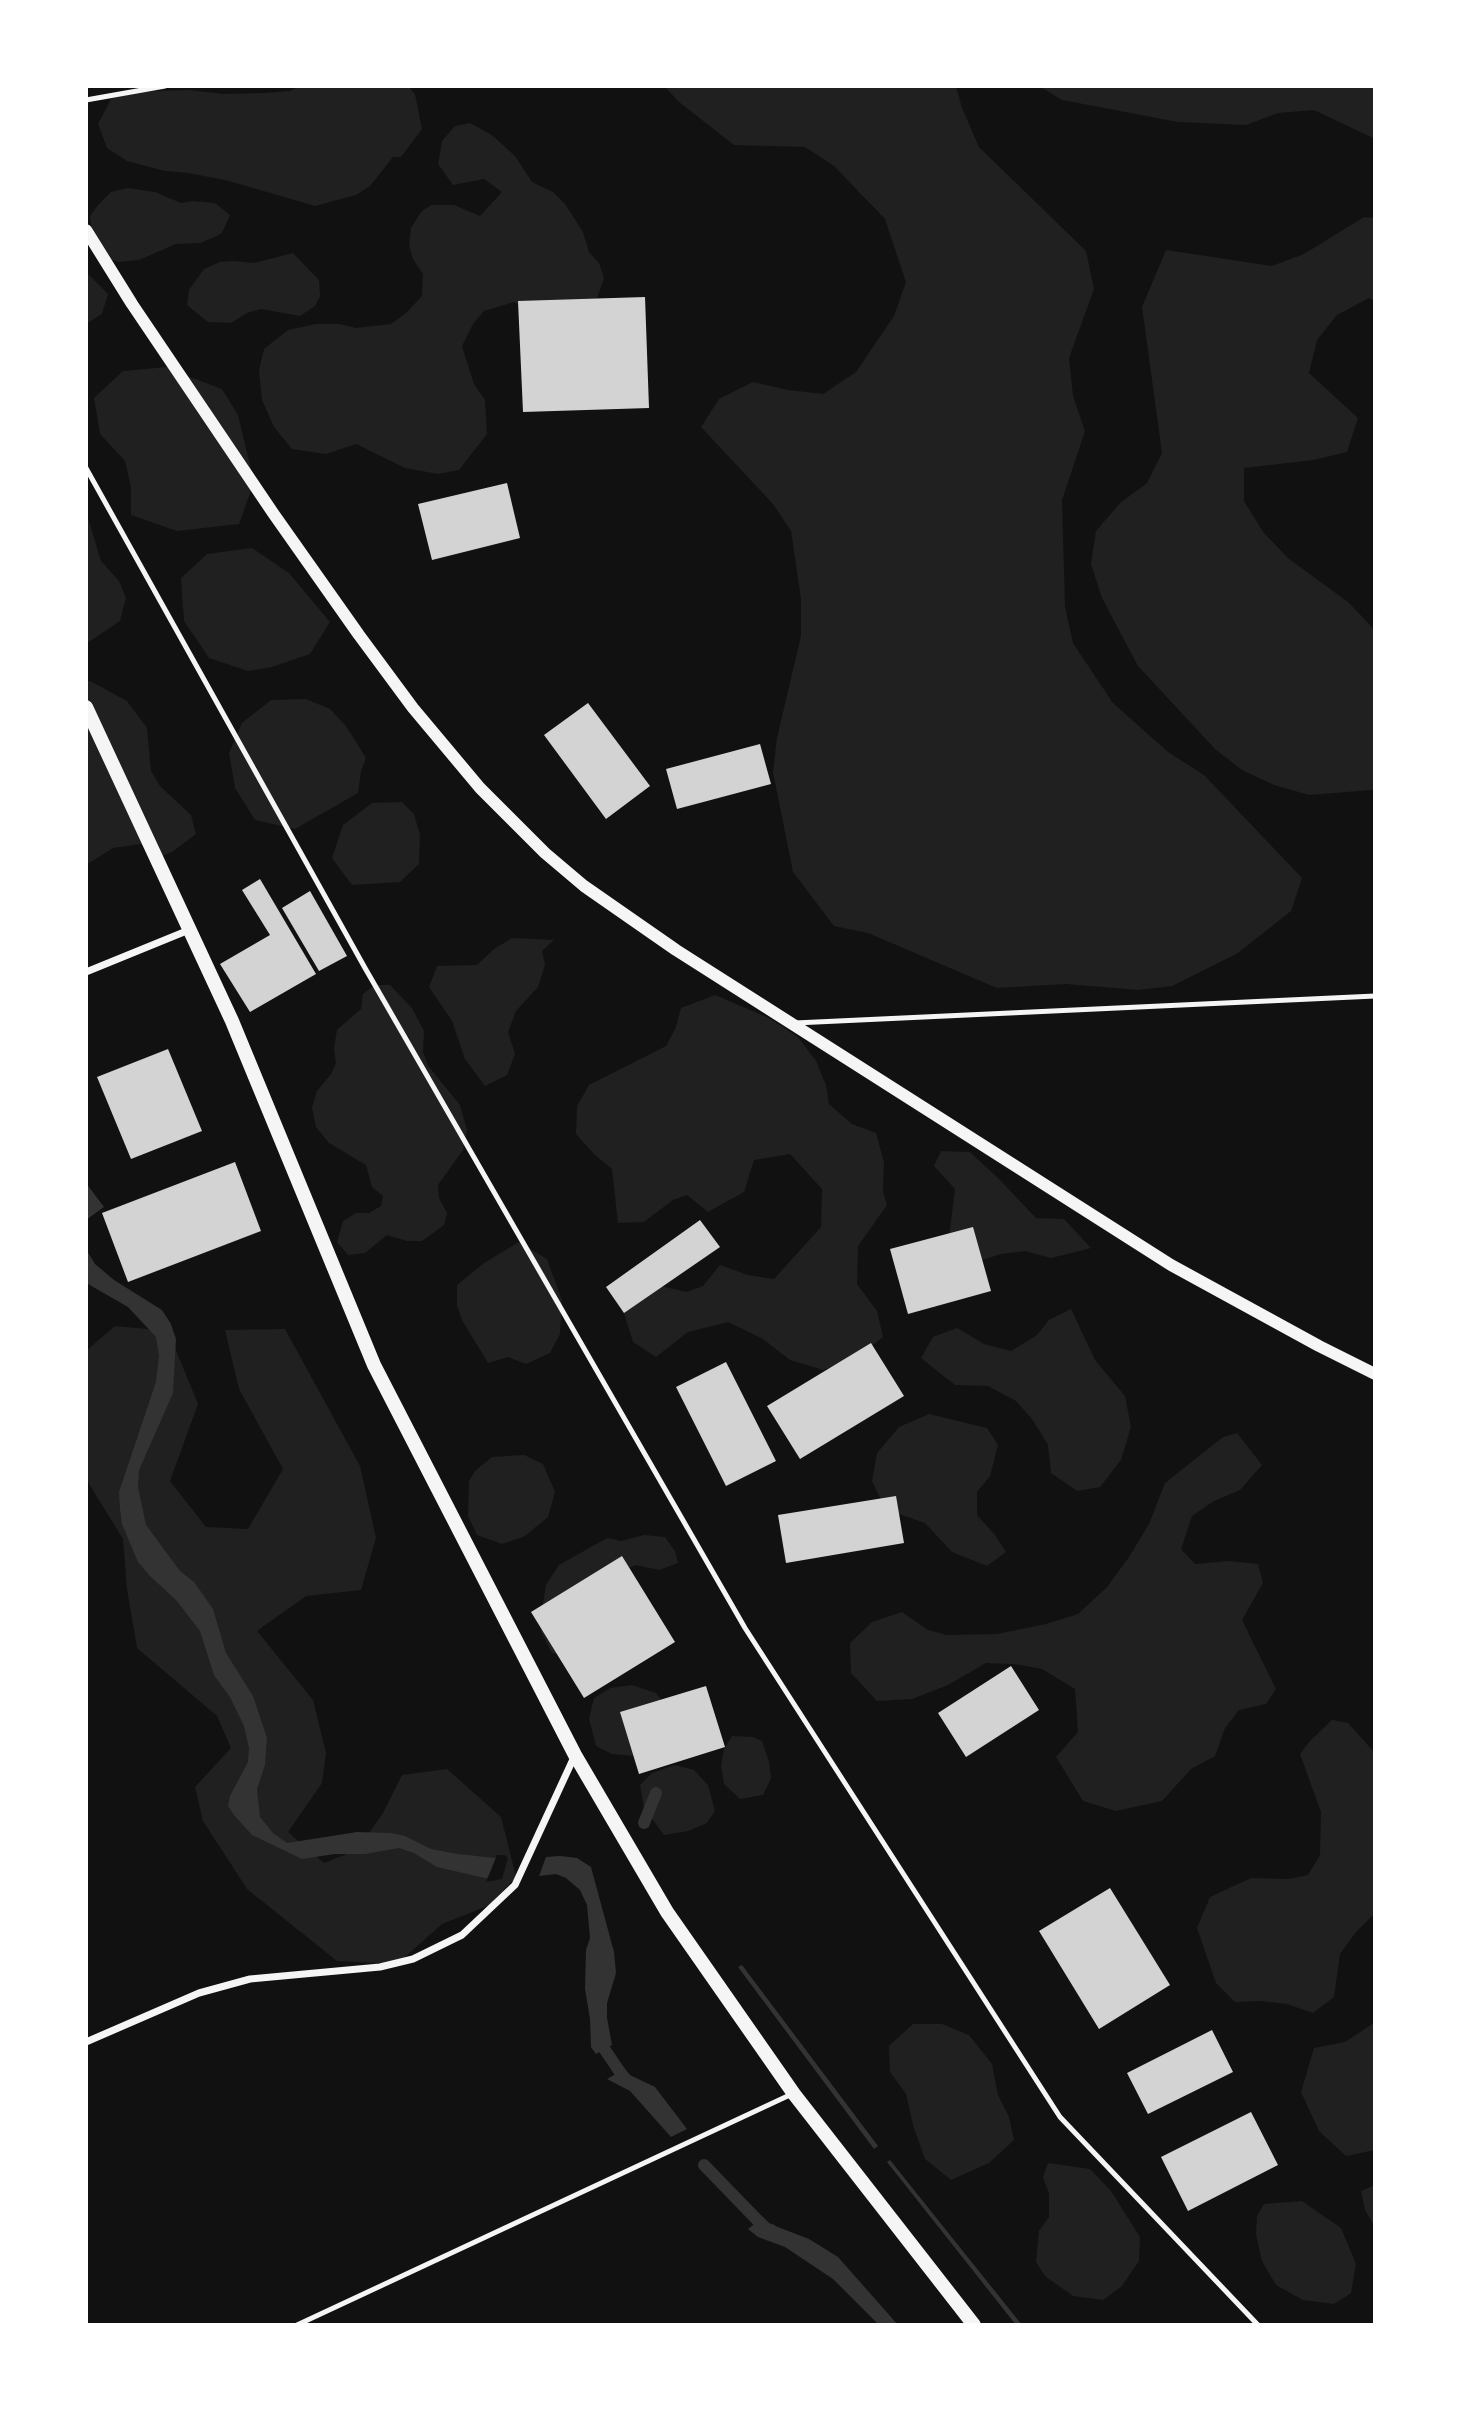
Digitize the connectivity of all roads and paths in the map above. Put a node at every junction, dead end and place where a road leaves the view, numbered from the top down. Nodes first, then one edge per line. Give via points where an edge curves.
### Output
1 (165, 86) edge
2 (86, 100) edge
3 (86, 230) edge
4 (86, 468) edge
5 (86, 707) edge
6 (188, 930) junction
7 (86, 972) edge
8 (1375, 996) edge
9 (790, 1023) junction
10 (1375, 1374) edge
11 (575, 1755) junction
12 (86, 2042) edge
13 (794, 2094) junction
14 (297, 2325) edge
15 (974, 2325) edge
16 (1258, 2325) edge

1 - 2 lane
3 - 9 street via 281,524 413,708 480,788 584,886
4 - 16 lane via 365,968 745,1628 1060,2117
5 - 6 main road
6 - 7 street
6 - 11 main road via 232,1021 374,1364
8 - 9 lane
9 - 10 street via 1171,1265
11 - 12 street via 515,1885 462,1936 414,1959 380,1967 250,1979 198,1993
11 - 13 main road via 667,1912
13 - 14 lane
13 - 15 main road

